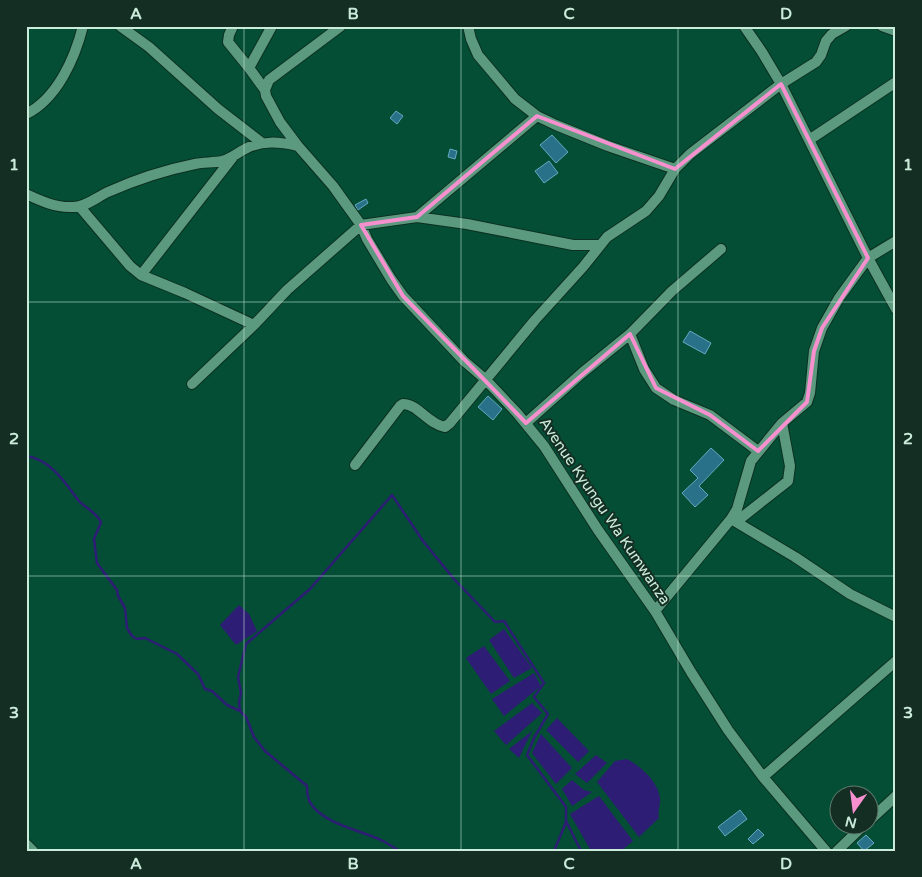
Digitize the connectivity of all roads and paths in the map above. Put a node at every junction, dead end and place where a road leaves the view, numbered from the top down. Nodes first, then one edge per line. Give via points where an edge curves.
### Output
1 (83, 26) edge
2 (120, 26) edge
3 (233, 26) edge
4 (272, 26) edge
5 (341, 26) edge
6 (468, 26) edge
7 (744, 26) edge
8 (846, 26) edge
9 (882, 26) edge
10 (896, 31) edge
11 (249, 68) junction
12 (896, 82) edge
13 (781, 84) junction
14 (264, 90) junction
15 (26, 114) edge
16 (537, 116) junction
17 (809, 140) junction
18 (262, 143) junction
19 (298, 146) junction
20 (232, 157) junction
21 (675, 169) junction
22 (26, 194) edge
23 (80, 206) junction
24 (417, 217) junction
25 (361, 225) junction
26 (896, 241) edge
27 (573, 245) junction
28 (600, 245) junction
29 (721, 249) dead end
30 (590, 258) junction
31 (868, 258) junction
32 (141, 275) junction
33 (896, 309) edge
34 (254, 325) junction
35 (630, 334) junction
36 (485, 379) junction
37 (192, 384) dead end
38 (526, 423) junction
39 (782, 423) junction
40 (758, 451) junction
41 (355, 464) dead end
42 (733, 520) junction
43 (655, 610) junction
44 (896, 617) edge
45 (896, 661) edge
46 (763, 777) junction
47 (896, 796) edge
48 (880, 811) edge
49 (855, 834) edge
50 (26, 844) edge
51 (33, 851) edge
52 (826, 851) edge
53 (837, 851) edge

1 - 15 street via 71,59 51,94 39,108
2 - 18 street
3 - 11 street, Avenue Kyungu Wa Kumwanza via 228,42
4 - 11 street
5 - 14 street via 269,80
6 - 16 street via 478,55 515,99
7 - 13 street
8 - 13 street via 826,41 816,62
9 - 10 street
11 - 14 street, Avenue Kyungu Wa Kumwanza
12 - 17 street
13 - 17 street
13 - 21 street
14 - 19 street, Avenue Kyungu Wa Kumwanza via 280,122
16 - 21 street via 608,146
16 - 24 street
17 - 31 street
18 - 19 street
18 - 20 street
19 - 25 street, Avenue Kyungu Wa Kumwanza
20 - 23 street via 134,180
20 - 32 street
21 - 28 street via 659,196 646,210 616,229
22 - 23 street via 60,207
23 - 32 street
24 - 25 street
24 - 27 street
25 - 34 street
25 - 36 street, Avenue Kyungu Wa Kumwanza via 403,296
26 - 31 street
27 - 28 street
27 - 30 street
28 - 30 street
29 - 35 street via 672,291
30 - 36 street
31 - 33 street
31 - 39 street via 822,328 814,351 807,402
32 - 34 street
34 - 37 street
35 - 38 street
35 - 40 street via 656,388 674,400 710,415
36 - 38 street, Avenue Kyungu Wa Kumwanza
36 - 41 street via 445,427 436,425 406,404 400,406
38 - 43 street, Avenue Kyungu Wa Kumwanza
39 - 40 street
39 - 42 street via 790,466 788,481
40 - 42 street via 749,466
42 - 43 street
42 - 44 street via 850,594
43 - 46 street, Avenue Kyungu Wa Kumwanza via 728,730
45 - 46 street
46 - 52 street, Avenue Kyungu Wa Kumwanza
47 - 48 street
49 - 53 street
50 - 51 street

